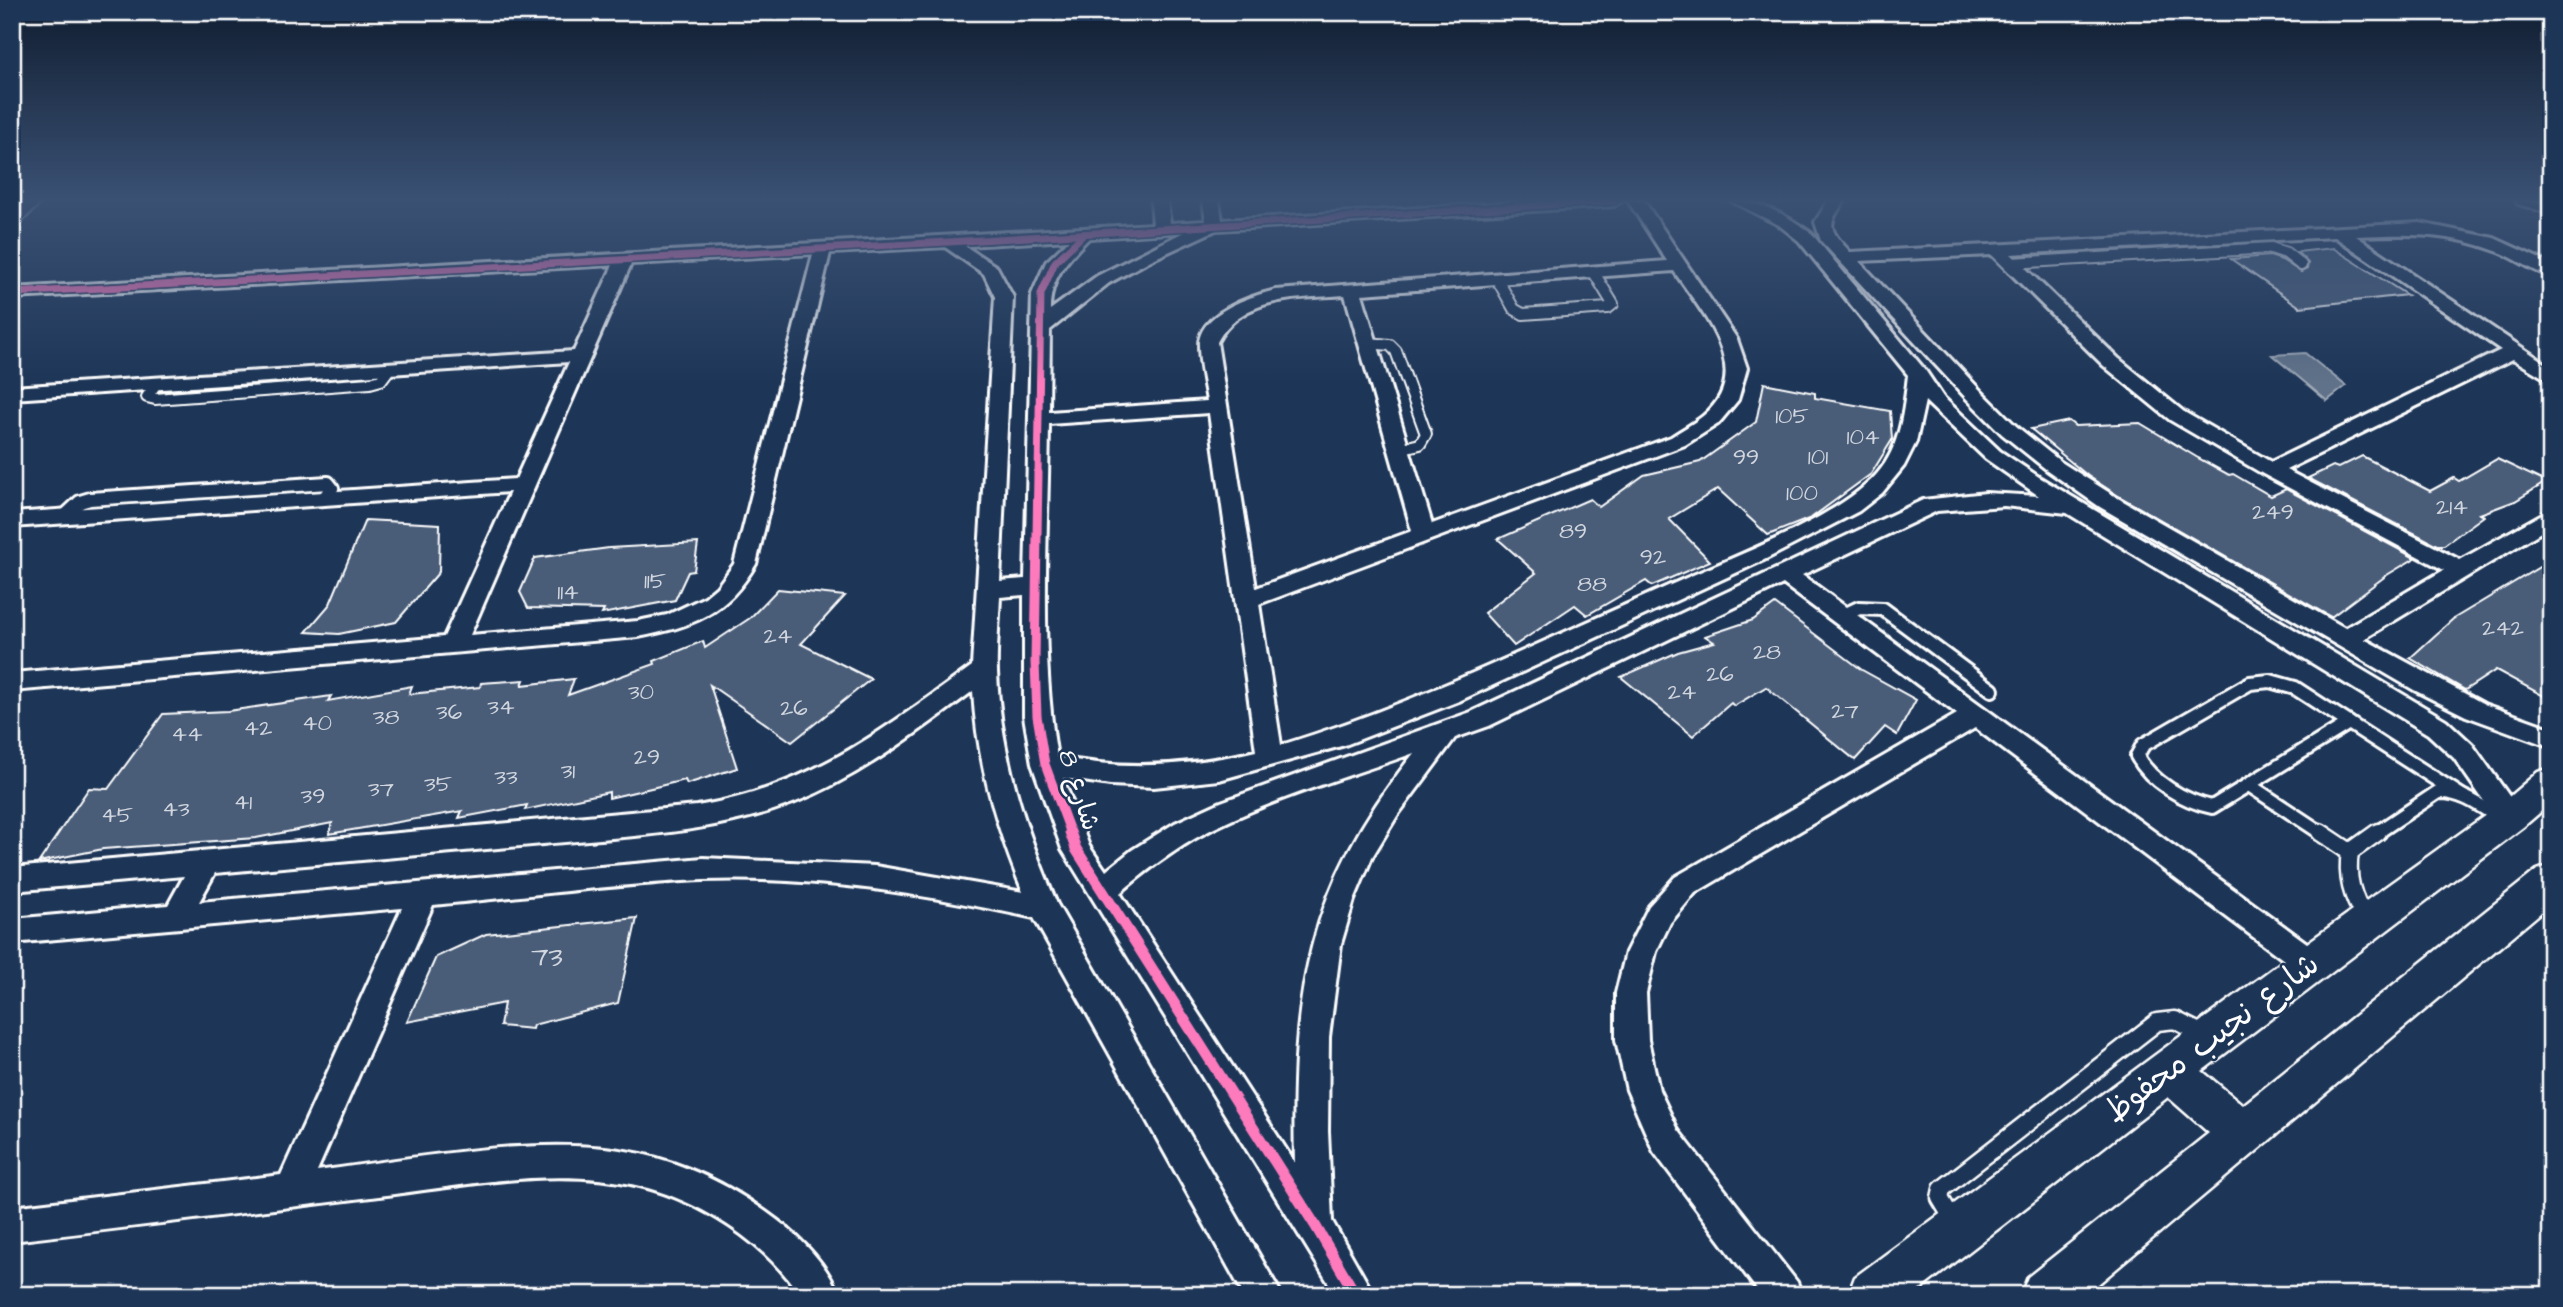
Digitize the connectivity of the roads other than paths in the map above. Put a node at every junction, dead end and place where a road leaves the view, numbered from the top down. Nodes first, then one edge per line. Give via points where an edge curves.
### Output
1 (587, 262) edge
2 (623, 262) edge
3 (819, 262) edge
4 (978, 262) edge
5 (1055, 262) edge
6 (1129, 262) edge
7 (1677, 262) edge
8 (1824, 262) edge
9 (1852, 262) edge
10 (2009, 262) edge
11 (2297, 262) edge
12 (2383, 262) edge
13 (2534, 262) edge
14 (1679, 265) junction
15 (2301, 265) dead end
16 (1593, 271) junction
17 (2551, 271) edge
18 (1497, 279) junction
19 (1352, 289) junction
20 (12, 293) edge
21 (1042, 327) junction
22 (1368, 343) junction
23 (2514, 352) junction
24 (581, 356) junction
25 (1918, 374) junction
26 (2551, 376) edge
27 (12, 393) edge
28 (1217, 406) junction
29 (1039, 419) junction
30 (1399, 449) junction
31 (2270, 470) junction
32 (524, 485) junction
33 (2076, 508) junction
34 (1838, 515) junction
35 (2551, 516) edge
36 (12, 520) edge
37 (1867, 535) junction
38 (1425, 536) junction
39 (2461, 570) junction
40 (1784, 573) junction
41 (1713, 575) junction
42 (1035, 586) junction
43 (989, 590) junction
44 (1738, 595) junction
45 (1246, 600) junction
46 (2346, 639) junction
47 (453, 645) junction
48 (985, 670) junction
49 (12, 682) edge
50 (1984, 702) junction
51 (2350, 722) junction
52 (1444, 734) junction
53 (2551, 738) edge
54 (1265, 757) junction
55 (1045, 764) junction
56 (2551, 782) edge
57 (2249, 785) junction
58 (1279, 791) junction
59 (2462, 796) junction
60 (2507, 819) junction
61 (2350, 852) junction
62 (206, 863) junction
63 (12, 880) edge
64 (2551, 881) edge
65 (1102, 891) junction
66 (423, 894) junction
67 (1044, 908) junction
68 (176, 917) junction
69 (2368, 922) junction
70 (12, 932) edge
71 (2311, 963) junction
72 (2211, 1038) junction
73 (2169, 1071) junction
74 (2243, 1133) junction
75 (292, 1189) junction
76 (12, 1224) edge
77 (1315, 1225) junction
78 (1959, 1230) junction
79 (821, 1295) edge
80 (1264, 1295) edge
81 (1356, 1295) edge
82 (1784, 1295) edge
83 (1873, 1295) edge
84 (2046, 1295) edge

1 - 20 street
2 - 24 street
3 - 47 street via 745,565 734,586 709,607 675,622
4 - 43 street via 991,271 1004,296
5 - 21 street, شارع 8 via 1041,294
6 - 21 street via 1072,299
7 - 14 street
8 - 25 street
9 - 46 street via 1974,395 2054,466
10 - 31 street via 2140,388 2220,443
11 - 15 lane
12 - 23 street
13 - 17 street
14 - 16 street
14 - 38 street via 1728,339 1737,369 1731,396 1711,421 1678,441
16 - 18 street
16 - 18 lane via 1613,304 1608,308 1523,314 1514,309
18 - 19 street
19 - 22 street
19 - 28 street via 1276,295 1250,302 1215,326 1208,342
21 - 29 street, شارع 8
22 - 30 street
22 - 30 lane via 1390,345 1396,351 1426,434 1418,446
23 - 26 street
23 - 31 street
24 - 27 street
24 - 32 street
25 - 33 street via 1935,401 1961,428 2031,482
25 - 34 street via 1911,427 1899,459 1884,480
28 - 29 street
28 - 45 street
29 - 42 street, شارع 8
30 - 38 street
31 - 39 street
32 - 36 street
32 - 47 street
33 - 37 street via 1998,497 1963,499 1931,505
33 - 60 street via 2437,727 2463,751
34 - 37 street
34 - 41 street
35 - 39 street
37 - 40 street
38 - 45 street
39 - 46 street
40 - 44 street
40 - 50 street via 1842,616
41 - 44 street
41 - 54 street via 1420,706 1350,733
42 - 43 street
42 - 55 street, شارع 8 via 1037,716
43 - 48 street
44 - 52 street
45 - 54 street
46 - 53 street via 2475,710
47 - 49 street
48 - 62 street via 844,768 783,796 715,814
48 - 67 street via 987,724 998,783 1016,844
50 - 71 street
50 - 82 street via 1685,885 1659,915 1641,952 1631,993 1632,1040 1643,1090 1666,1141
51 - 57 lane
51 - 57 lane via 2295,688 2259,681 2138,750 2144,770 2198,805 2217,805
51 - 59 lane
52 - 58 street
52 - 77 street via 1397,793 1358,858 1330,933 1314,1018 1310,1115
54 - 55 street via 1175,777 1088,774
54 - 58 street
55 - 65 street, شارع 8 via 1076,849
56 - 60 street, شارع نجيب محفوظ
57 - 61 lane
58 - 65 street via 1185,831
59 - 60 lane
59 - 61 lane via 2434,793
60 - 69 street, شارع نجيب محفوظ
61 - 69 lane via 2348,884
62 - 63 street
62 - 68 street
64 - 74 street
65 - 77 street, شارع 8
66 - 67 street via 703,869 790,870 888,879
66 - 68 street
66 - 75 street
67 - 80 street
68 - 70 street
69 - 71 street, شارع نجيب محفوظ
71 - 72 street, شارع نجيب محفوظ
72 - 73 street, شارع نجيب محفوظ
72 - 78 lane via 2175,1019 2157,1022 1942,1189 1940,1198
73 - 74 street
73 - 78 street, شارع نجيب محفوظ
74 - 84 street
75 - 76 street
75 - 79 street via 502,1165 567,1162 640,1170 707,1194 765,1231
77 - 81 street, شارع 8
78 - 83 street, شارع نجيب محفوظ

